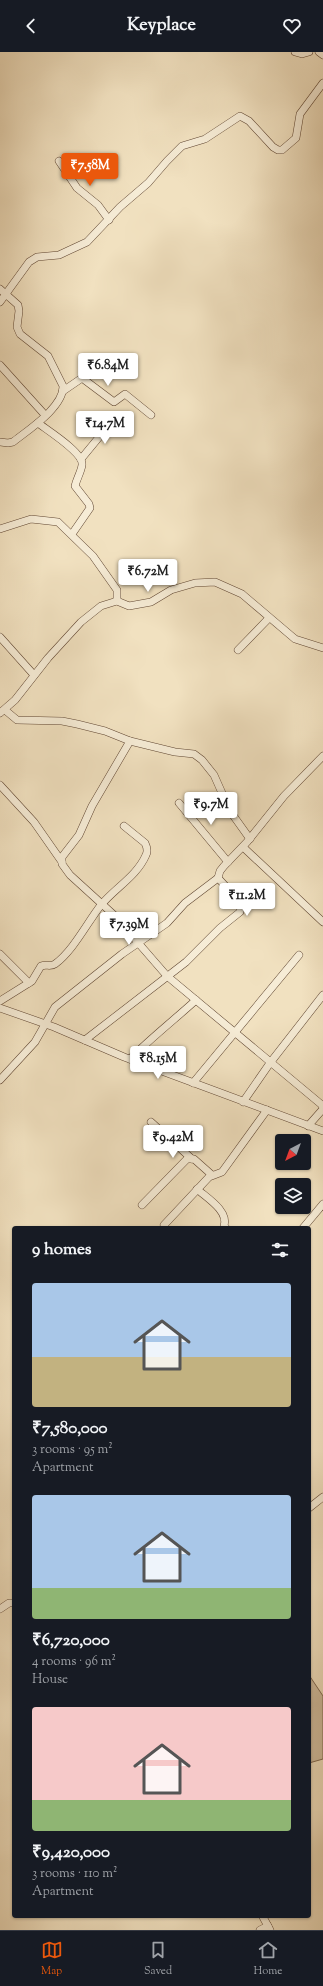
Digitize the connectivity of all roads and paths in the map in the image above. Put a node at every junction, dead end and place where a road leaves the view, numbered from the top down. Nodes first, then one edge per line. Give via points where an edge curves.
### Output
1 (295, 52) edge
2 (309, 52) edge
3 (319, 52) edge
4 (323, 55) edge
5 (323, 83) edge
6 (59, 162) dead end
7 (109, 220) junction
8 (3, 291) edge
9 (0, 302) edge
10 (0, 365) edge
11 (63, 391) junction
12 (46, 415) junction
13 (151, 415) dead end
14 (114, 419) dead end
15 (38, 423) junction
16 (0, 442) edge
17 (81, 459) junction
18 (0, 529) edge
19 (72, 534) junction
20 (117, 601) junction
21 (269, 618) junction
22 (0, 637) edge
23 (323, 648) edge
24 (238, 650) dead end
25 (34, 675) junction
26 (2, 712) edge
27 (130, 741) junction
28 (323, 756) edge
29 (0, 785) edge
30 (179, 803) dead end
31 (124, 826) dead end
32 (250, 839) junction
33 (243, 847) junction
34 (62, 862) junction
35 (228, 862) junction
36 (218, 878) junction
37 (102, 904) junction
38 (323, 922) edge
39 (139, 943) junction
40 (0, 954) edge
41 (299, 956) dead end
42 (167, 976) junction
43 (29, 983) junction
44 (323, 996) edge
45 (196, 1000) junction
46 (0, 1001) edge
47 (0, 1008) edge
48 (46, 1025) junction
49 (235, 1032) junction
50 (85, 1040) junction
51 (130, 1059) junction
52 (270, 1063) junction
53 (0, 1080) edge
54 (193, 1083) junction
55 (243, 1102) junction
56 (267, 1110) junction
57 (151, 1122) dead end
58 (308, 1126) junction
59 (323, 1131) edge
60 (192, 1158) junction
61 (212, 1175) junction
62 (197, 1190) junction
63 (323, 1204) edge
64 (142, 1205) dead end
65 (164, 1225) dead end
66 (224, 1226) edge
67 (305, 1226) edge
68 (323, 1497) edge
69 (311, 1506) edge
70 (0, 1599) edge
71 (12, 1604) edge
72 (2, 1607) edge
73 (264, 1918) edge
74 (269, 1928) edge
75 (260, 1930) edge

1 - 2 street
3 - 4 street
5 - 7 street via 300,114 296,138 282,150 273,147 249,121 240,116 205,139 182,146
6 - 7 street via 77,188 98,205
7 - 8 street via 87,242 59,255 45,255 29,262
8 - 9 street
8 - 11 street via 18,305 17,327 20,334 48,356
10 - 12 street
11 - 12 street via 57,404
11 - 13 street via 82,378 114,402 125,394
12 - 15 street
14 - 17 street
15 - 16 street via 13,442
15 - 17 street via 70,447
17 - 19 street via 82,466 75,486 90,508
18 - 19 street via 31,519 58,522
19 - 20 street via 93,556 117,590
20 - 21 street via 129,606 151,602 171,590 195,583 215,582 242,594
20 - 25 street via 101,606 81,622
21 - 23 street via 296,639
21 - 24 street
22 - 25 street
25 - 26 street
26 - 27 street via 17,720 69,722 105,730
27 - 32 street via 194,754 202,760 214,775 230,812
27 - 34 street via 92,806 79,835 62,857
28 - 32 street via 284,796
29 - 34 street via 34,822
30 - 35 street
31 - 37 street via 145,843 148,851 128,879
32 - 33 street
33 - 35 street
33 - 38 street
34 - 37 street via 70,875
35 - 36 street via 220,871
36 - 39 street via 185,903 167,923
36 - 42 street via 242,904 240,912
37 - 39 street
37 - 43 street via 64,956 52,966 41,966
39 - 42 street
39 - 48 street via 55,1007
40 - 43 street
41 - 49 street
42 - 45 street
42 - 50 street
43 - 46 street
44 - 52 street
45 - 49 street
45 - 51 street
47 - 48 street
48 - 50 street
48 - 53 street via 35,1042
49 - 52 street
49 - 54 street
50 - 51 street
51 - 54 street
52 - 55 street
52 - 58 street via 322,1105 322,1109
54 - 55 street
55 - 56 street
56 - 58 street
56 - 61 street via 222,1172
57 - 60 street
58 - 59 street
60 - 61 street
60 - 64 street via 181,1165
61 - 62 street
62 - 65 street
62 - 66 street via 224,1214
63 - 67 street
68 - 69 street
70 - 72 street
71 - 72 street
73 - 74 street
74 - 75 street

